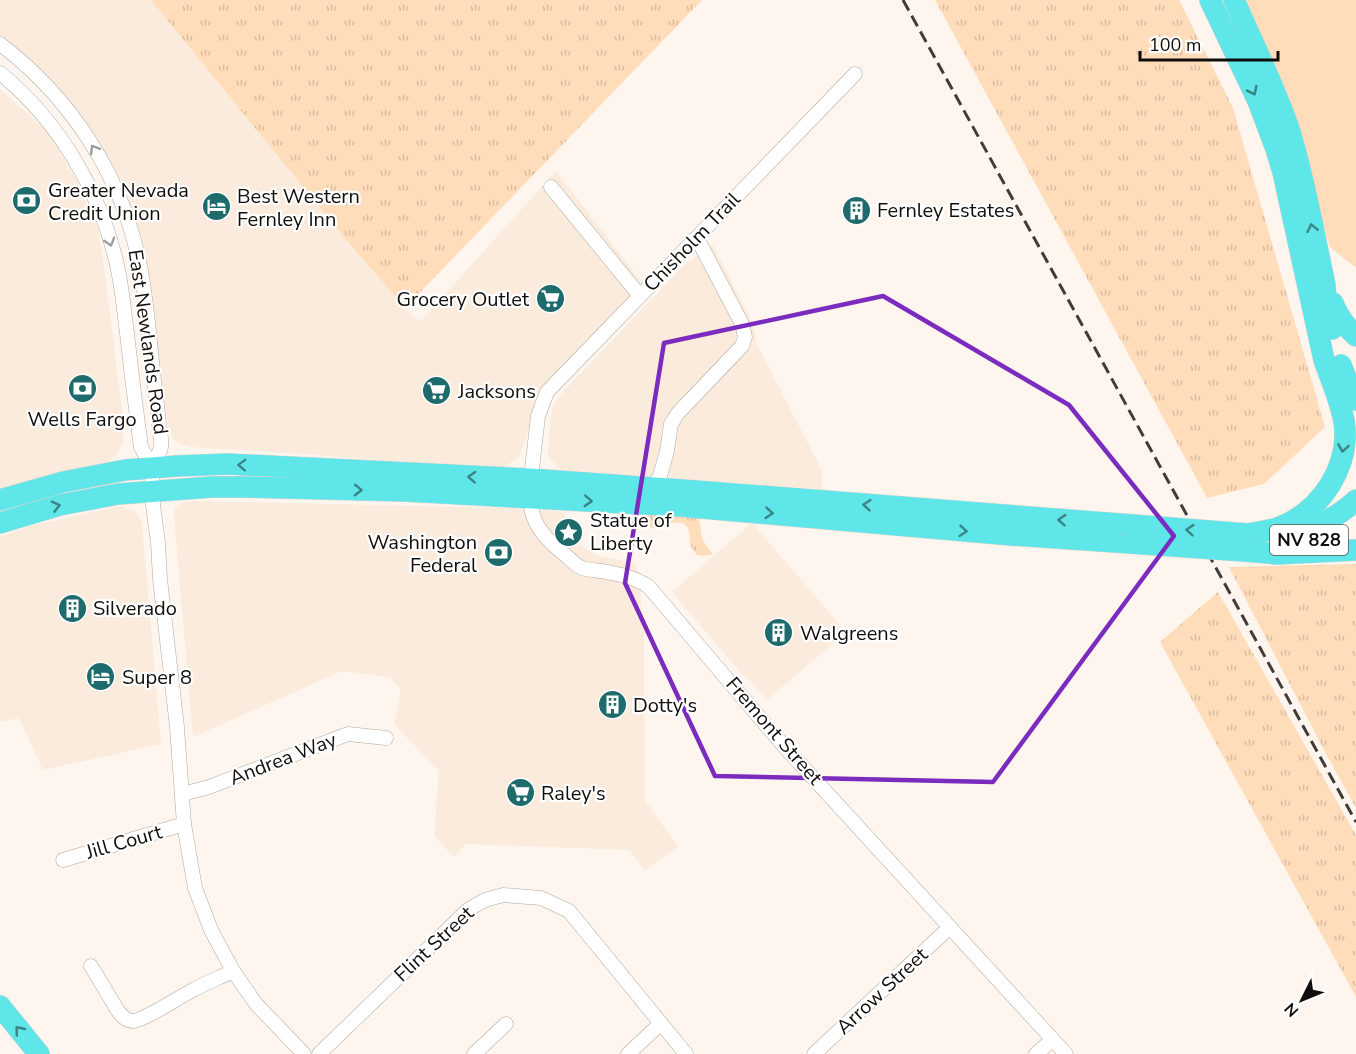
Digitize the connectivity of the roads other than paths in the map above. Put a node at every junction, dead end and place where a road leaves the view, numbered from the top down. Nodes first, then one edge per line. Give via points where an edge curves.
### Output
1 (1210, 0) edge
2 (1225, 0) edge
3 (1234, 0) edge
4 (0, 44) edge
5 (1261, 61) junction
6 (0, 72) edge
7 (855, 74) dead end
8 (34, 105) junction
9 (71, 114) junction
10 (551, 187) dead end
11 (697, 238) junction
12 (1325, 285) junction
13 (640, 296) junction
14 (1356, 336) edge
15 (1336, 391) junction
16 (1356, 400) edge
17 (538, 416) joint
18 (1356, 422) edge
19 (667, 451) junction
20 (152, 467) junction
21 (530, 488) junction
22 (648, 488) junction
23 (153, 490) junction
24 (683, 490) junction
25 (0, 500) edge
26 (1356, 500) edge
27 (1356, 516) edge
28 (0, 523) edge
29 (1253, 543) junction
30 (1356, 550) edge
31 (386, 738) dead end
32 (182, 794) junction
33 (184, 824) junction
34 (63, 860) dead end
35 (950, 927) junction
36 (91, 966) dead end
37 (233, 971) junction
38 (0, 1006) edge
39 (661, 1023) junction
40 (506, 1024) dead end
41 (1052, 1040) junction
42 (39, 1054) edge
43 (304, 1054) edge
44 (319, 1054) edge
45 (474, 1054) edge
46 (628, 1054) edge
47 (686, 1054) edge
48 (814, 1054) edge
49 (1036, 1054) edge
50 (1066, 1054) edge

1 -> 15 highway via 1276,149 1324,360
2 - 5 highway
3 - 5 highway
4 - 9 street, East Newlands Road via 33,71
12 -> 5 highway via 1290,131
6 - 8 street, East Newlands Road
7 - 11 street, Chisholm Trail
8 - 9 street via 54,104
8 -> 20 street, East Newlands Road via 78,166 105,224 117,267 141,447
20 -> 9 street, East Newlands Road via 162,445 138,257 113,183
10 - 13 street
11 - 13 street, Chisholm Trail
11 - 19 street via 745,337 738,351 678,413 671,424
12 - 14 highway via 1337,312
12 - 16 highway via 1339,359
13 - 17 street, Chisholm Trail via 547,392
15 - 18 highway
15 -> 29 highway via 1345,435 1335,477 1312,507
17 - 21 street, Fremont Street
19 - 22 street via 660,476
19 - 24 street via 672,477
21 -> 20 highway via 228,464
20 - 23 street, East Newlands Road
20 - 25 highway via 63,482
21 - 22 highway
23 -> 21 highway
21 -> 29 highway, bridge via 1011,535 1130,543
21 - 35 street, Fremont Street via 534,520 545,538 582,568 618,574 649,587 783,745
22 - 24 highway
28 -> 23 highway via 52,507
23 - 32 street, East Newlands Road
29 -> 24 highway, bridge via 1120,524
26 - 29 highway via 1315,526
27 - 29 highway, NV 828 via 1314,539
29 - 30 highway via 1276,554
31 - 32 street, Andrea Way via 348,734
32 - 33 street, East Newlands Road
33 - 34 street, Jill Court
33 - 37 street, East Newlands Road via 195,888
35 - 41 street, Fremont Street
35 - 48 street, Arrow Street
36 - 37 street via 122,1017 131,1021
37 - 43 street, East Newlands Road via 256,1004
42 -> 38 highway
39 - 44 street, Flint Street via 569,911 541,898 503,895 469,909
39 - 46 street
39 - 47 street, Flint Street
40 - 45 street
41 - 49 street
41 - 50 street, Fremont Street

